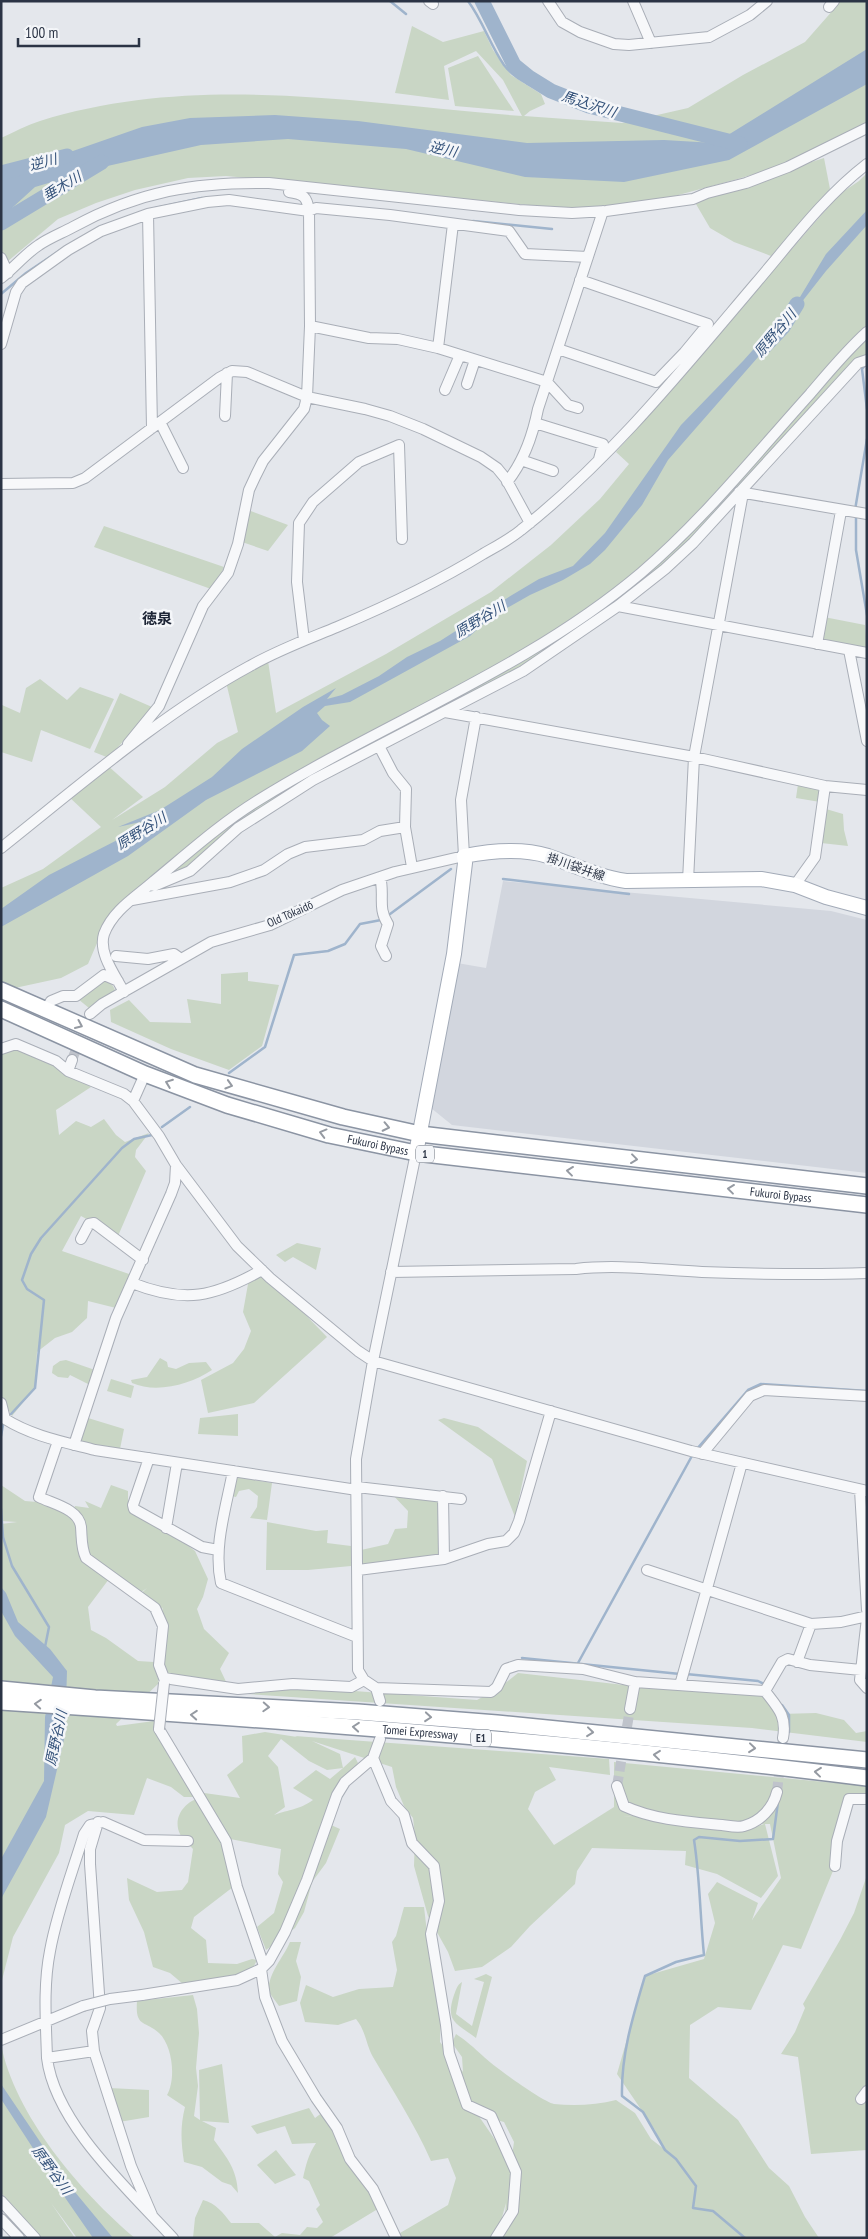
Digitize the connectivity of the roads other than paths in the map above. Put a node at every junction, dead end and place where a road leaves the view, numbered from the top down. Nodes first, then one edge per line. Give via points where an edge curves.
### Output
1 (548, 1) edge
2 (633, 1) edge
3 (767, 1) edge
4 (651, 43) junction
5 (867, 128) edge
6 (867, 164) edge
7 (237, 183) junction
8 (309, 211) junction
9 (603, 212) junction
10 (148, 214) junction
11 (453, 224) junction
12 (588, 257) junction
13 (1, 258) edge
14 (5, 273) edge
15 (580, 280) junction
16 (310, 326) junction
17 (867, 332) edge
18 (1, 344) edge
19 (438, 348) junction
20 (558, 349) junction
21 (460, 355) junction
22 (475, 360) junction
23 (867, 360) edge
24 (228, 373) junction
25 (547, 382) junction
26 (466, 384) dead end
27 (446, 390) dead end
28 (307, 397) junction
29 (578, 408) dead end
30 (225, 416) dead end
31 (535, 423) junction
32 (156, 425) junction
33 (521, 460) junction
34 (598, 463) junction
35 (183, 468) dead end
36 (553, 472) dead end
37 (508, 482) junction
38 (1, 484) edge
39 (741, 492) junction
40 (841, 511) junction
41 (867, 514) edge
42 (530, 523) junction
43 (402, 539) dead end
44 (618, 606) junction
45 (718, 626) junction
46 (304, 640) junction
47 (817, 644) junction
48 (849, 650) junction
49 (867, 653) edge
50 (445, 712) junction
51 (476, 717) junction
52 (867, 741) edge
53 (379, 746) junction
54 (118, 757) junction
55 (694, 757) junction
56 (825, 786) junction
57 (867, 790) edge
58 (405, 827) junction
59 (1, 848) edge
60 (464, 856) junction
61 (412, 867) junction
62 (380, 877) junction
63 (688, 881) junction
64 (794, 885) junction
65 (141, 891) junction
66 (131, 900) junction
67 (867, 908) edge
68 (116, 956) dead end
69 (386, 956) dead end
70 (181, 959) junction
71 (118, 981) junction
72 (1, 990) edge
73 (124, 992) junction
74 (3, 1010) edge
75 (46, 1010) junction
76 (90, 1014) tunnel mouth
77 (1, 1049) edge
78 (72, 1060) tunnel mouth
79 (68, 1071) junction
80 (145, 1074) junction
81 (133, 1101) junction
82 (420, 1134) junction
83 (416, 1153) junction
84 (176, 1166) junction
85 (867, 1186) edge
86 (867, 1205) edge
87 (81, 1239) dead end
88 (143, 1260) junction
89 (262, 1270) junction
90 (391, 1272) junction
91 (867, 1273) edge
92 (132, 1283) junction
93 (373, 1360) junction
94 (867, 1396) edge
95 (1, 1403) edge
96 (551, 1411) junction
97 (58, 1441) junction
98 (74, 1445) junction
99 (697, 1452) junction
100 (149, 1458) junction
101 (177, 1463) junction
102 (742, 1463) junction
103 (232, 1471) junction
104 (357, 1488) junction
105 (863, 1490) edge
106 (443, 1496) junction
107 (461, 1499) dead end
108 (166, 1528) junction
109 (218, 1550) junction
110 (444, 1559) junction
111 (358, 1570) junction
112 (647, 1570) dead end
113 (707, 1591) junction
114 (867, 1610) edge
115 (867, 1617) edge
116 (811, 1624) junction
117 (357, 1637) junction
118 (798, 1662) junction
119 (861, 1670) junction
120 (164, 1680) junction
121 (364, 1680) junction
122 (635, 1682) junction
123 (680, 1685) junction
124 (376, 1688) junction
125 (867, 1688) edge
126 (1, 1689) edge
127 (765, 1691) junction
128 (19, 1697) junction
129 (380, 1701) dead end
130 (1, 1702) edge
131 (95, 1703) junction
132 (630, 1709) tunnel mouth
133 (783, 1738) tunnel mouth
134 (380, 1739) dead end
135 (373, 1758) junction
136 (867, 1760) edge
137 (867, 1778) edge
138 (617, 1786) tunnel mouth
139 (777, 1792) tunnel mouth
140 (867, 1799) edge
141 (98, 1822) junction
142 (188, 1841) dead end
143 (835, 1866) dead end
144 (262, 1967) junction
145 (46, 2022) junction
146 (1, 2040) edge
147 (94, 2050) junction
148 (47, 2058) junction
149 (1, 2201) edge
150 (1, 2209) edge
151 (152, 2215) junction
152 (1, 2219) edge
153 (19, 2238) edge
154 (25, 2238) edge
155 (35, 2238) edge
156 (173, 2238) edge
157 (396, 2238) edge
158 (496, 2238) edge

1 - 4 street via 562,22 580,32 614,44
2 - 4 street
3 - 4 street via 750,15 709,37
5 - 9 street via 788,167 746,183 693,199
6 - 34 street via 818,210
7 - 8 street via 302,194 307,198
7 - 9 street via 269,183 519,210
7 - 14 street via 171,190 136,198 102,211 39,245
8 - 10 street via 229,200
8 - 11 street via 316,208
8 - 16 street
9 - 12 street
10 - 18 street via 101,231 27,278 16,292
10 - 32 street
11 - 12 street via 509,231 525,254
11 - 19 street
12 - 15 street
13 - 14 street
15 - 20 street
15 - 20 street via 708,324 656,382
16 - 19 street
16 - 28 street
17 - 65 street via 699,518 640,574 603,603 517,659 256,801 194,846
19 - 21 street
20 - 25 street
21 - 22 street
21 - 27 street
22 - 25 street
22 - 26 street
23 - 39 street via 858,363
24 - 28 street via 247,372
24 - 30 street
24 - 32 street
25 - 29 street via 568,405
25 - 31 street
28 - 37 street via 365,409 423,429 482,457
28 - 54 street via 304,409 256,474 249,490 233,562 203,606 159,706
31 - 33 street
31 - 34 street via 603,444
32 - 35 street
32 - 38 street via 85,478 73,483
33 - 36 street
33 - 37 street
34 - 42 street
37 - 42 street
39 - 40 street
39 - 44 street via 671,564
39 - 45 street
40 - 41 street
40 - 47 street
42 - 46 street via 454,573
43 - 46 street via 399,446 359,462 313,502 299,523 297,582
44 - 45 street
44 - 50 street via 523,671
45 - 47 street
45 - 55 street
46 - 54 street via 222,682
47 - 48 street
48 - 49 street
48 - 52 street
50 - 51 street
50 - 53 street
51 - 55 street
51 - 60 street via 461,800
53 - 58 street via 393,773 406,789
53 - 65 street via 265,809 190,870
54 - 59 street
55 - 56 street
55 - 63 street
56 - 57 street
56 - 64 street via 815,857
58 - 61 street
58 - 66 street via 380,831 363,840 305,847 264,870 230,882
60 - 61 street, Old Tōkaidō
60 - 63 main road, 掛川袋井線 via 488,851 528,853 548,856 611,879
60 - 82 main road via 454,954
61 - 62 street, Old Tōkaidō
62 - 69 street via 380,908 388,924 381,946
62 - 70 street, Old Tōkaidō via 342,890 270,924 212,942
63 - 64 main road, 掛川袋井線 via 761,879
64 - 67 main road, 掛川袋井線
65 - 66 street
66 - 71 street via 111,920 102,942
68 - 70 street via 148,959 174,954
70 - 73 street, Old Tōkaidō
71 - 73 street
71 - 75 street via 104,976 76,996 50,1001
72 - 75 highway, Fukuroi Bypass / 1
73 - 76 street, Old Tōkaidō
74 - 80 highway, Fukuroi Bypass / 1
75 -> 82 highway, Fukuroi Bypass / 1 via 195,1074 343,1117
77 - 79 street via 16,1044 56,1061
78 - 79 street
79 - 81 street via 124,1094
80 - 81 street
83 -> 80 highway, Fukuroi Bypass / 1 via 300,1127 227,1105
81 - 84 street
82 - 83 main road
82 -> 85 highway, Fukuroi Bypass / 1
86 -> 83 highway, Fukuroi Bypass / 1
83 - 90 street
84 - 88 street via 175,1183
84 - 89 street via 237,1246
87 - 88 street via 89,1224 94,1224
88 - 92 street
89 - 92 street via 212,1293 168,1295
89 - 93 street
90 - 91 street via 602,1266 703,1272
90 - 93 street
92 - 98 street via 116,1318
93 - 96 street
93 - 104 street via 356,1459
94 - 99 street via 757,1392
95 - 97 street via 5,1419 20,1428
96 - 99 street
96 - 110 street via 514,1533 506,1541
97 - 98 street
97 - 120 street via 39,1497 75,1514 79,1519 86,1558 155,1608 163,1626 159,1665
98 - 100 street
99 - 102 street
100 - 101 street
100 - 108 street via 133,1505 134,1509
101 - 103 street
101 - 108 street
102 - 105 street
102 - 113 street
103 - 104 street
103 - 109 street
104 - 106 street
104 - 111 street
105 - 114 street
106 - 107 street
106 - 110 street
108 - 109 street via 202,1547
109 - 117 street via 221,1583
110 - 111 street
111 - 117 street
112 - 113 street
113 - 116 street
113 - 123 street
115 - 116 street
115 - 119 street
116 - 118 street
117 - 121 street via 358,1670
118 - 119 street
118 - 127 street via 788,1659 782,1662
119 - 125 street via 860,1680
120 - 121 street via 238,1689 293,1684 351,1687
120 - 144 street, bridge via 159,1729 226,1841
121 - 124 street
122 - 123 street
122 - 124 street via 582,1669 518,1664 506,1669 491,1692
122 - 132 street
123 - 127 street
124 - 129 street
126 - 128 highway, Tomei Expressway / E1
127 - 133 street via 786,1724
128 - 130 highway, Tomei Expressway / E1
128 - 131 highway, Tomei Expressway / E1
131 -> 136 highway, Tomei Expressway / E1 via 358,1712
137 -> 131 highway, Tomei Expressway / E1 via 512,1740
134 - 135 street
135 - 144 street via 346,1782 337,1795 285,1932 269,1961
135 - 158 street via 391,1801 404,1815 412,1843 434,1866 439,1901 431,1934 449,2053 467,2105 491,2116 516,2172 514,2211
138 - 139 street via 624,1806 635,1812 742,1827 760,1819 774,1803
140 - 143 street via 849,1798 837,1841
141 - 142 street via 144,1840
141 - 145 street via 90,1825 84,1834 55,1927 49,1953
141 - 147 street via 90,1849 100,2008 92,2031
144 - 145 street, bridge via 237,1980 110,1999 83,2006
144 - 157 street via 265,1997 282,2041 337,2128 350,2159 373,2189
145 - 146 street
145 - 148 street
147 - 148 street
147 - 151 street via 128,2158
148 - 151 street via 58,2094 88,2143
149 - 155 street
150 - 154 street
151 - 156 street
152 - 153 street

